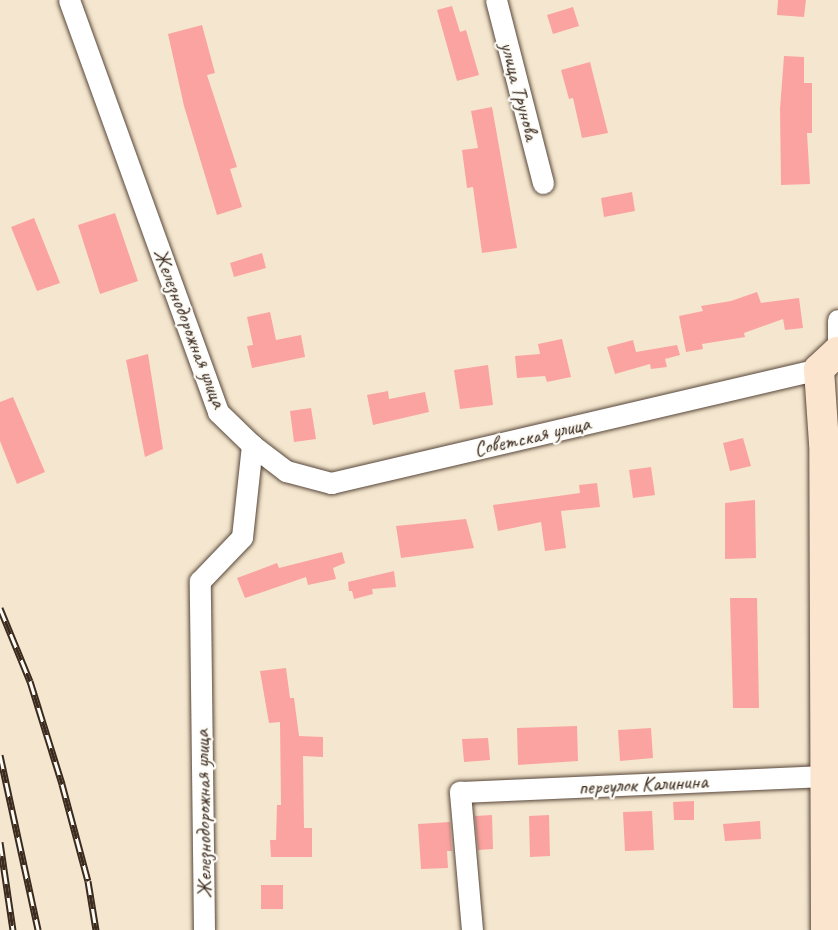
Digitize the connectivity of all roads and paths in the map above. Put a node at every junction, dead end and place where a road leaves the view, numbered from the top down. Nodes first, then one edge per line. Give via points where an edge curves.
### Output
1 (69, 0) edge
2 (496, 0) edge
3 (543, 183) dead end
4 (838, 320) edge
5 (831, 358) edge
6 (252, 445) junction
7 (826, 776) junction
8 (204, 930) edge
9 (472, 930) edge
10 (826, 930) edge

1 - 6 street, Железнодорожная улица via 218,412
2 - 3 street, улица Трунова
4 - 5 street
5 - 6 street, Советская улица via 331,483 286,471
5 - 7 street via 824,443
6 - 8 street, Железнодорожная улица via 242,537 200,581
7 - 9 street, переулок Калинина via 460,792
7 - 10 street

